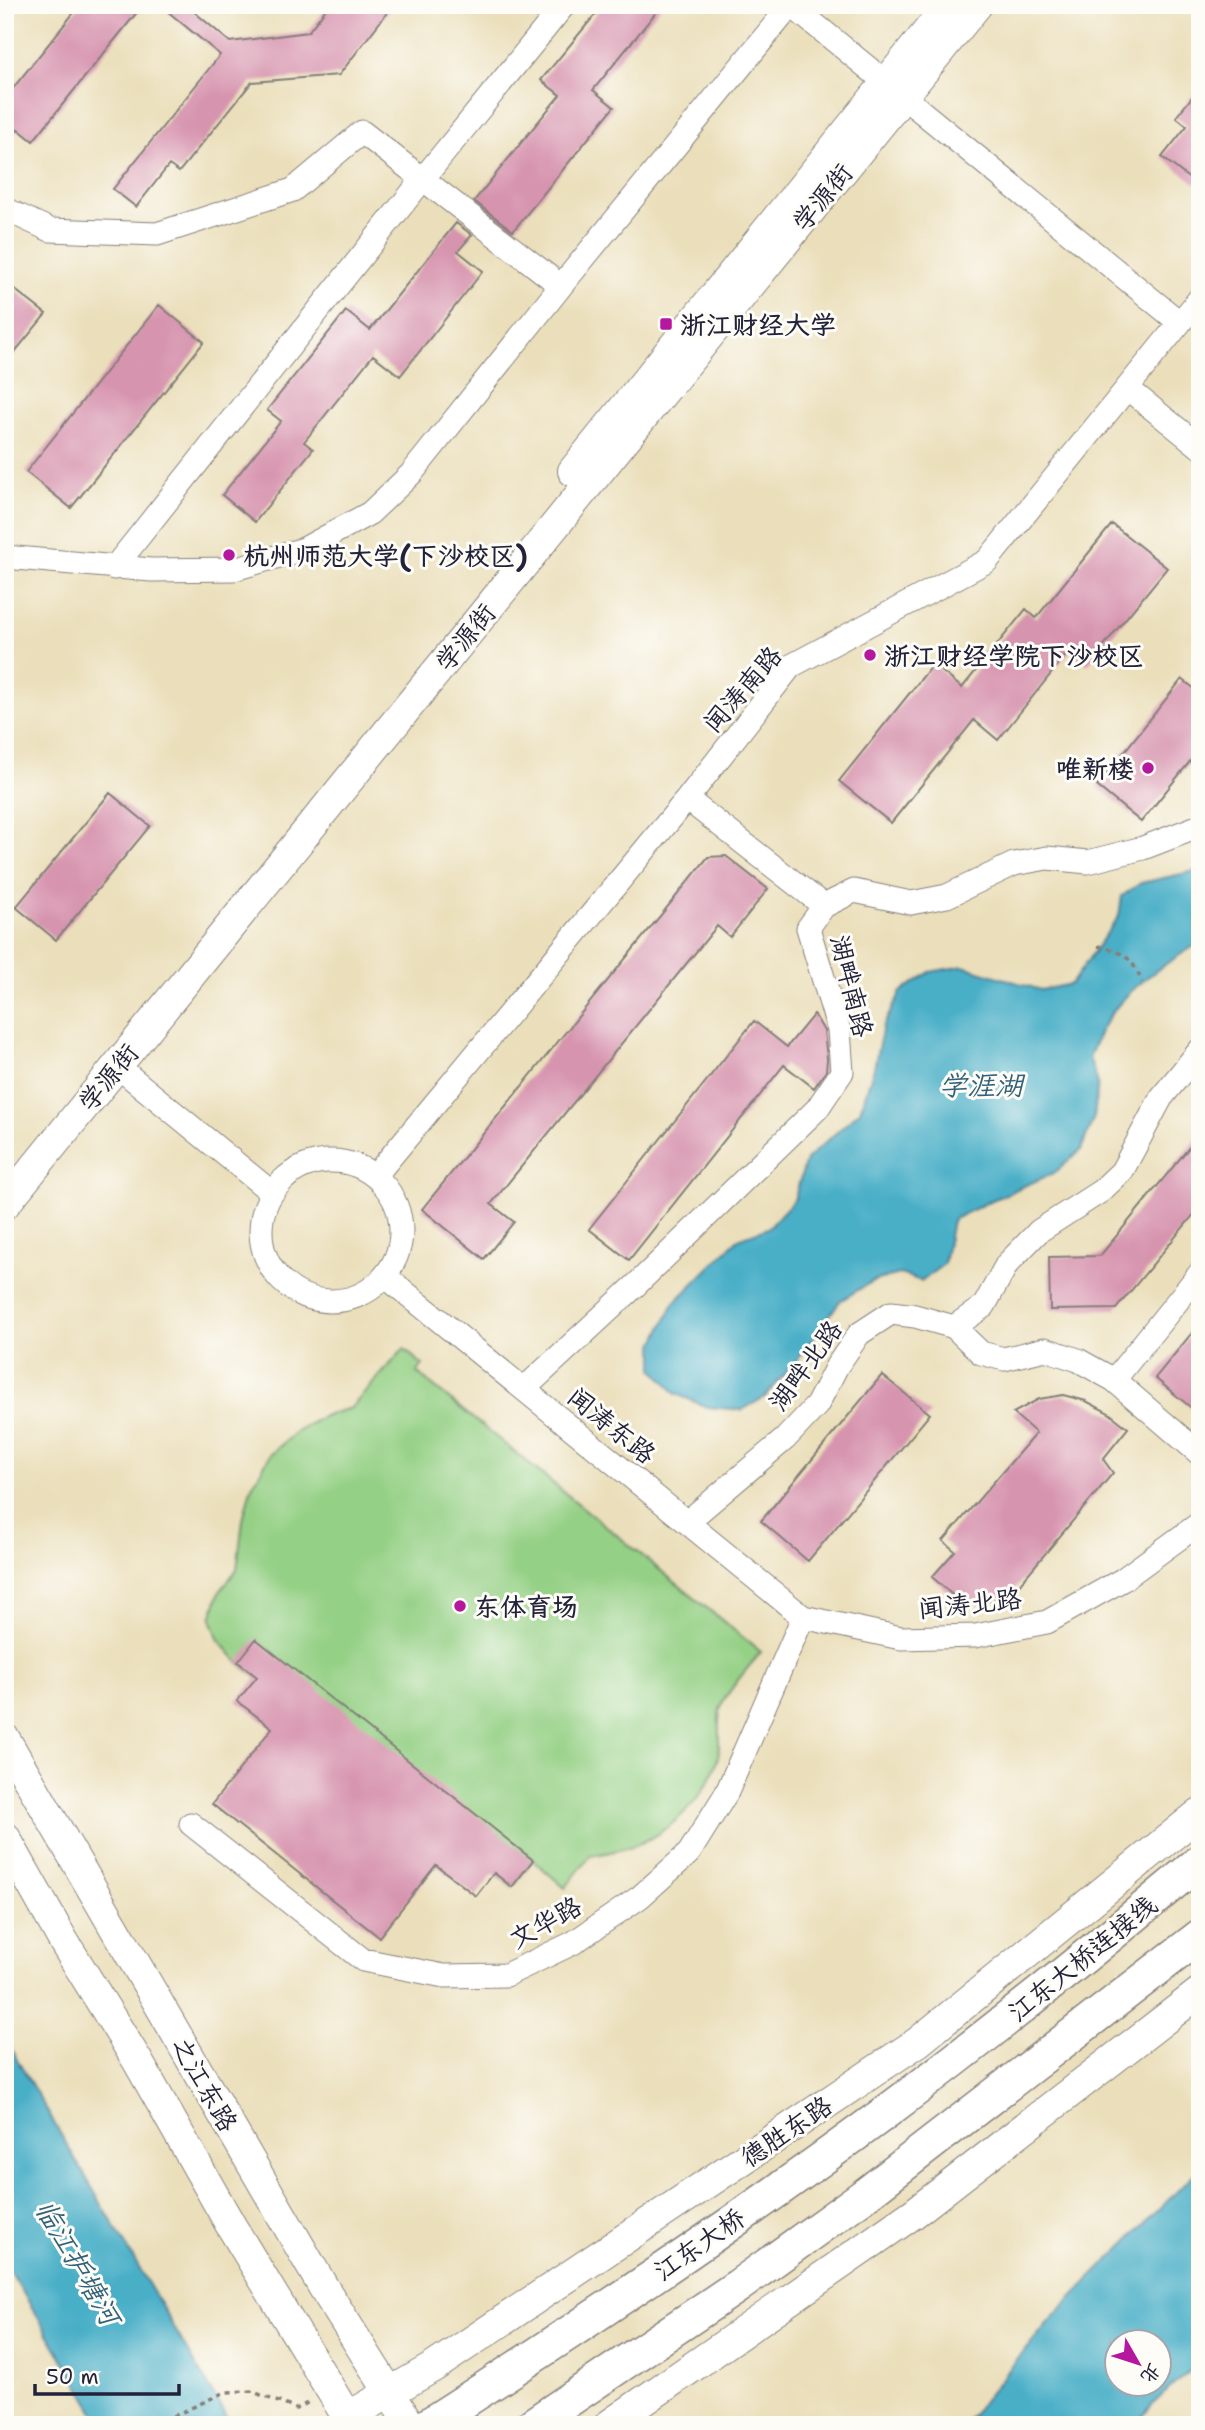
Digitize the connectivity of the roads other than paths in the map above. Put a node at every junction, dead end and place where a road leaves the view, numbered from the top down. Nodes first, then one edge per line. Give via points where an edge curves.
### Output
1 (564, 5) edge
2 (791, 5) edge
3 (949, 5) edge
4 (977, 5) edge
5 (893, 91) junction
6 (422, 180) junction
7 (5, 209) edge
8 (561, 286) junction
9 (1200, 298) edge
10 (1179, 322) junction
11 (1127, 388) junction
12 (1200, 447) edge
13 (5, 557) edge
14 (114, 568) junction
15 (687, 799) junction
16 (1200, 826) edge
17 (824, 906) junction
18 (1197, 1059) edge
19 (117, 1066) junction
20 (375, 1176) junction
21 (5, 1177) edge
22 (272, 1194) junction
23 (5, 1204) edge
24 (1200, 1273) edge
25 (385, 1276) junction
26 (954, 1327) junction
27 (1114, 1380) junction
28 (524, 1389) junction
29 (1200, 1454) edge
30 (687, 1522) junction
31 (1200, 1522) edge
32 (803, 1617) junction
33 (5, 1739) edge
34 (1200, 1812) edge
35 (191, 1825) dead end
36 (5, 1837) edge
37 (1200, 1861) edge
38 (1200, 1936) edge
39 (1200, 1992) edge
40 (963, 2053) joint
41 (392, 2393) junction
42 (350, 2421) edge
43 (410, 2425) edge
44 (428, 2425) edge
45 (532, 2425) edge
46 (609, 2425) edge

1 - 6 street
2 - 5 street
2 - 8 street
3 - 5 main road
4 - 5 main road, 学源街
5 - 10 street
5 - 19 main road, 学源街
5 - 21 main road
6 - 7 street via 362,132 293,190 157,233 50,230
6 - 8 street
6 - 14 street
8 - 14 street via 411,474 370,513 304,549 234,569
9 - 10 street, 闻涛南路
10 - 11 street, 闻涛南路
11 - 12 street
11 - 15 street, 闻涛南路 via 987,561 791,666
13 - 14 street
15 - 17 street
15 - 20 street, 闻涛南路
16 - 17 street, 湖畔南路 via 1088,863 1047,858 1014,864 947,896 911,904 854,891
17 - 28 street, 湖畔南路 via 808,928 839,1030 842,1072 817,1109
18 - 26 street via 1161,1098 1122,1171 1101,1192 1038,1231 1007,1264 984,1306
19 - 22 street
19 - 23 main road, 学源街
20 - 22 street via 354,1165 331,1161 308,1165 287,1176
20 - 25 street via 399,1213 401,1235
22 - 25 street via 262,1215 260,1239 280,1281 299,1294 322,1301 345,1300 367,1291
24 - 27 street
25 - 28 street, 闻涛东路
26 - 27 street via 981,1353 1004,1359 1045,1349
26 - 30 street, 湖畔北路 via 891,1313 859,1334 817,1405 785,1439
27 - 29 street
28 - 30 street, 闻涛东路
30 - 32 street, 闻涛东路
31 - 32 street, 闻涛北路 via 1122,1580 1047,1622 975,1636 901,1638
32 - 35 street, 文华路 via 727,1793 689,1853 640,1897 573,1942 506,1975 444,1976 363,1959
33 - 41 main road, 之江东路 via 325,2290
34 - 41 main road, 德胜东路 via 918,2042
36 - 42 main road, 之江东路
37 - 40 highway, 江东大桥连接线
38 - 45 highway, 江东大桥连接线 via 866,2194
39 - 46 main road via 913,2214
40 - 44 highway, 江东大桥 via 683,2255
41 - 42 main road, 德胜东路
41 - 43 main road, 之江东路

